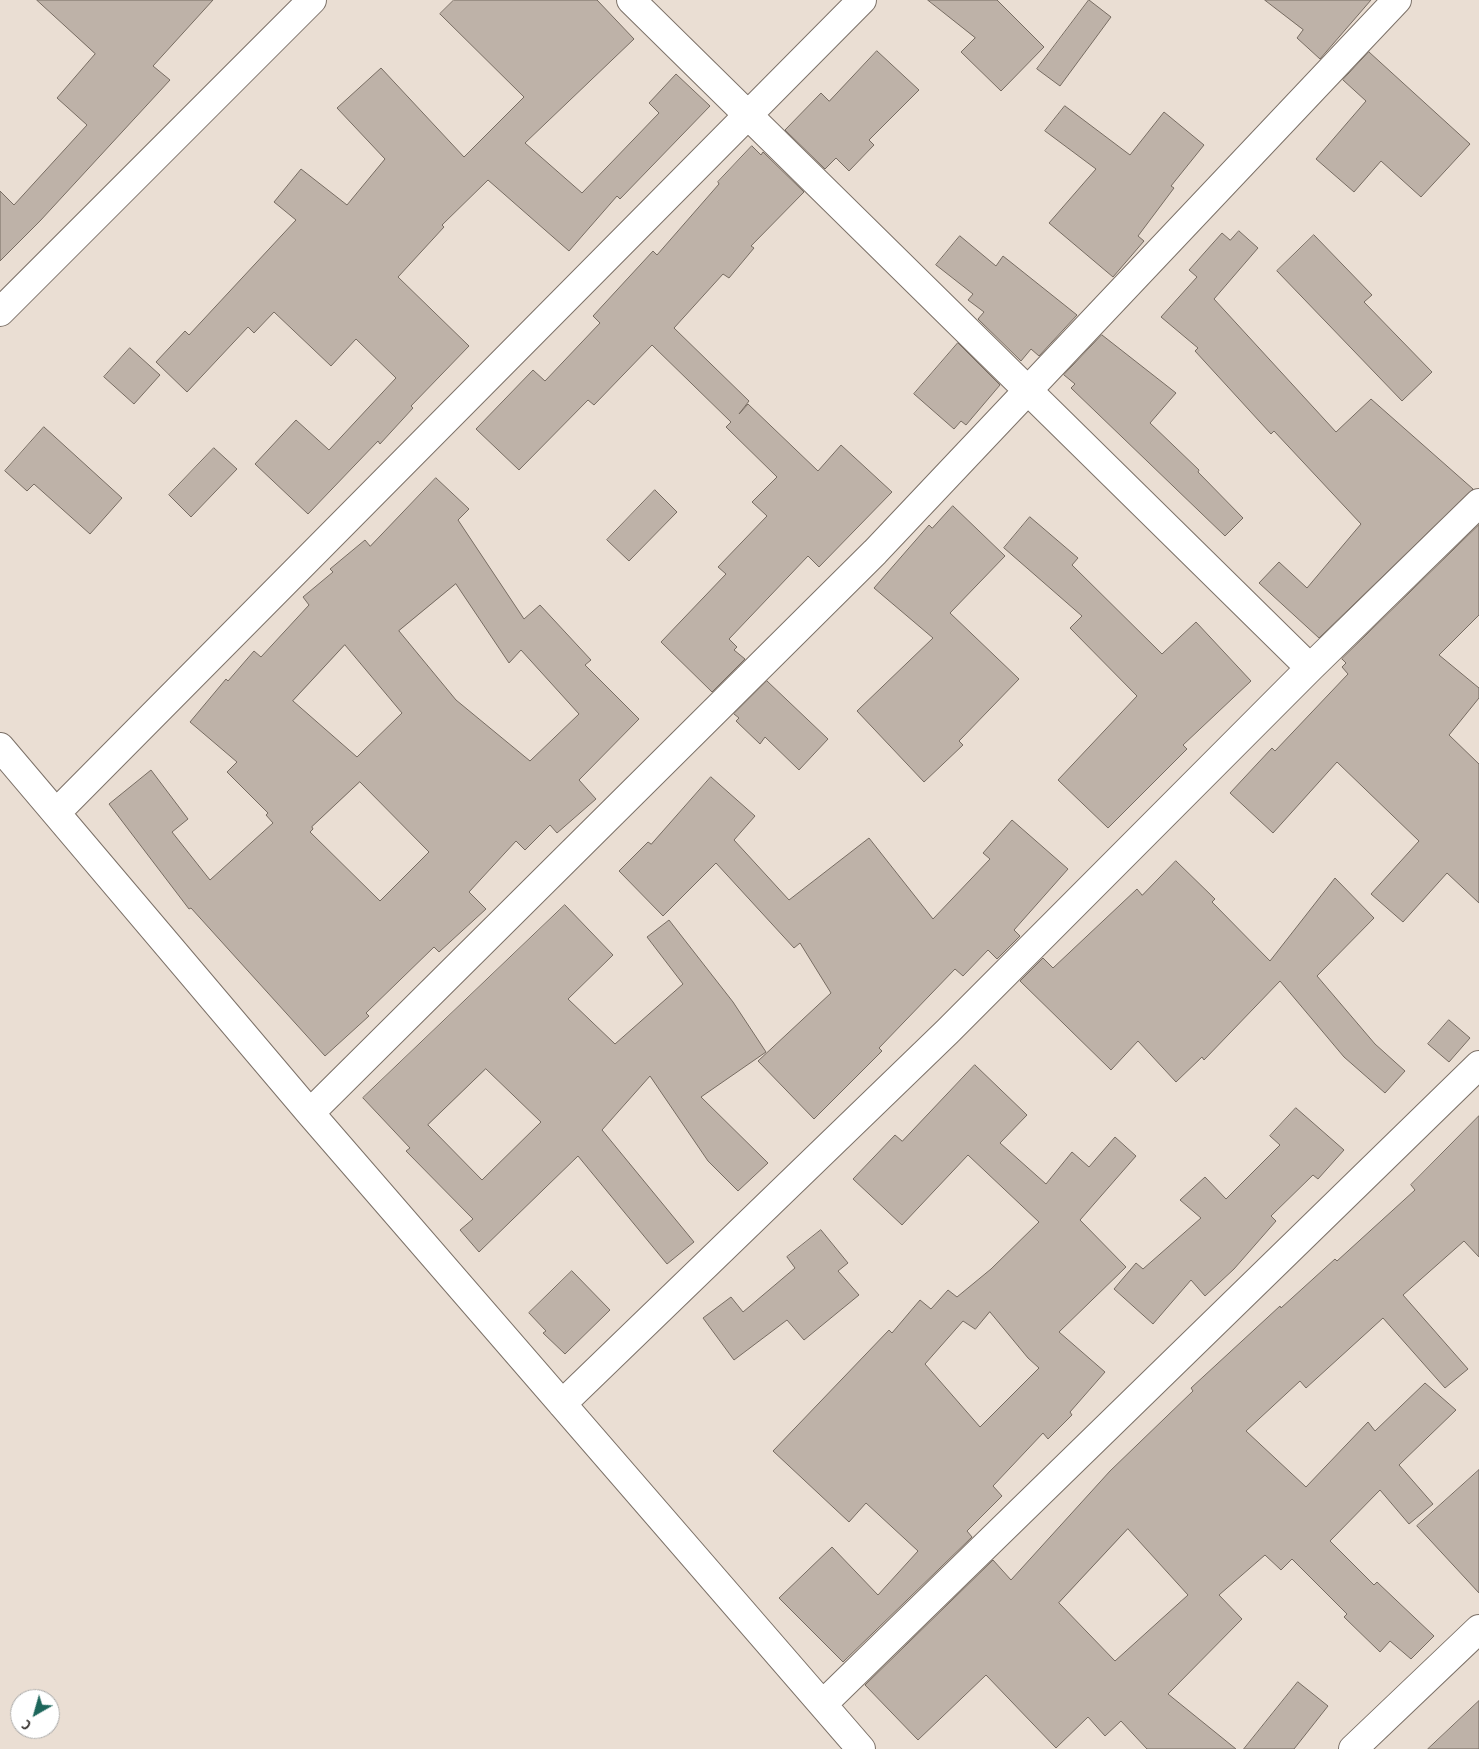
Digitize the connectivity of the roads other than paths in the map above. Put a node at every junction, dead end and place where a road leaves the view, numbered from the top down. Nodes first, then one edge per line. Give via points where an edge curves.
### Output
1 (312, 0) edge
2 (631, 0) edge
3 (862, 0) edge
4 (1397, 0) edge
5 (748, 115) junction
6 (0, 312) edge
7 (1027, 391) junction
8 (1479, 503) edge
9 (1310, 668) junction
10 (0, 747) edge
11 (57, 812) junction
12 (1479, 1065) edge
13 (310, 1113) junction
14 (562, 1404) junction
15 (1479, 1628) edge
16 (823, 1704) junction
17 (861, 1749) edge
18 (1352, 1749) edge

1 - 6 street
2 - 5 street
3 - 5 street
4 - 7 street
5 - 7 street
5 - 11 street
7 - 9 street
7 - 13 street via 861,566
8 - 9 street
9 - 14 street via 948,1031
10 - 11 street
11 - 13 street
12 - 16 street
13 - 14 street
14 - 16 street
15 - 18 street
16 - 17 street

